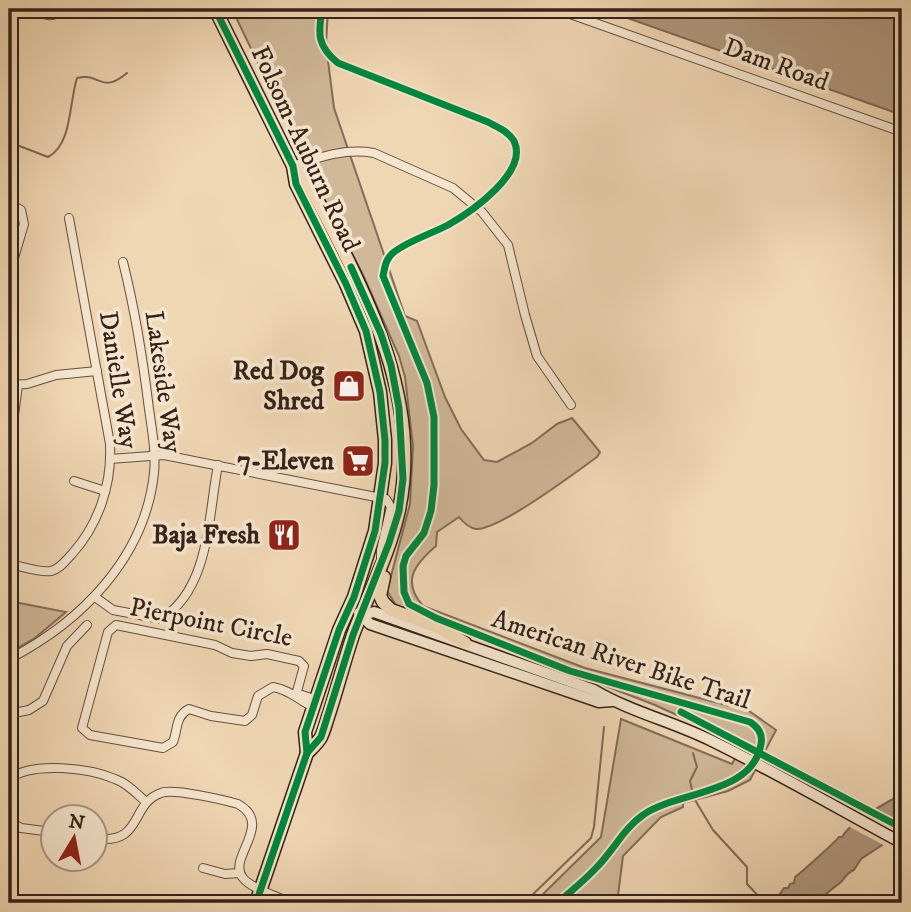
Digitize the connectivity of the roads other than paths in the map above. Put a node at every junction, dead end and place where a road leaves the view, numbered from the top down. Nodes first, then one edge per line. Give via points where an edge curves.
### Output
1 (34, 9) edge
2 (60, 9) edge
3 (215, 9) edge
4 (556, 9) edge
5 (902, 132) edge
6 (293, 166) junction
7 (9, 203) edge
8 (69, 218) dead end
9 (122, 262) dead end
10 (9, 275) edge
11 (97, 371) junction
12 (14, 385) edge
13 (571, 405) dead end
14 (12, 430) dead end
15 (154, 456) junction
16 (110, 458) junction
17 (218, 465) junction
18 (74, 481) dead end
19 (105, 491) junction
20 (381, 498) junction
21 (389, 542) junction
22 (9, 564) edge
23 (382, 564) junction
24 (95, 597) junction
25 (356, 612) junction
26 (87, 625) dead end
27 (465, 643) junction
28 (9, 659) edge
29 (296, 695) junction
30 (612, 701) junction
31 (316, 704) junction
32 (9, 715) edge
33 (307, 753) junction
34 (9, 779) edge
35 (146, 802) junction
36 (9, 821) edge
37 (38, 830) edge
38 (108, 839) edge
39 (902, 843) edge
40 (203, 868) dead end
41 (240, 873) junction
42 (261, 889) junction
43 (9, 898) edge
44 (38, 903) edge
45 (256, 903) edge
46 (281, 903) edge

1 - 2 street via 50,16
3 - 6 main road, Folsom-Auburn Road
4 - 5 street, Dam Road
6 - 13 street via 326,154 374,153 453,188 482,212 508,245 537,356
6 - 20 main road, Folsom-Auburn Road via 296,184 366,331 384,417
6 - 21 main road, Folsom-Auburn Road via 306,178 357,278 391,365 403,470 399,511
7 - 10 street via 21,210 24,224
8 - 11 street, Danielle Way
9 - 15 street, Lakeside Way via 142,356
11 - 12 street via 56,374
11 - 16 street, Danielle Way
12 - 14 street
15 - 16 street
15 - 17 street
15 - 24 street, Lakeside Way via 149,502 135,539
16 - 19 street, Danielle Way
17 - 20 street
17 - 24 street via 202,559 175,610 161,618 113,610
18 - 19 street
19 - 22 street, Danielle Way via 88,532 60,566 48,571
20 - 23 street via 391,507
20 - 25 main road, Folsom-Auburn Road
21 - 23 main road, Folsom-Auburn Road
21 - 27 main road via 391,556 380,591 383,602 391,610 438,627
23 - 25 main road, Folsom-Auburn Road
24 - 28 street, Lakeside Way
25 - 27 main road via 374,612
25 - 30 main road via 370,624 600,702
25 - 31 main road, Folsom-Auburn Road via 339,631
25 - 33 main road, Folsom-Auburn Road via 321,737
26 - 32 street via 66,646 43,701
27 - 30 main road via 594,690
29 - 29 street, Pierpoint Circle via 273,687 264,691 244,721 185,710 173,742 163,748 90,735 82,728 108,632 116,625 215,645 232,653 299,661 304,666
29 - 31 street, Pierpoint Circle
30 - 39 main road via 737,754
31 - 33 main road, Folsom-Auburn Road via 305,732
33 - 42 main road, Folsom-Auburn Road
34 - 35 street via 53,767 113,778
35 - 38 street via 126,833
35 - 41 street via 171,791 243,807 252,824
36 - 37 street
40 - 41 street
41 - 42 street
42 - 45 main road, Folsom-Auburn Road
42 - 46 street
43 - 44 street

